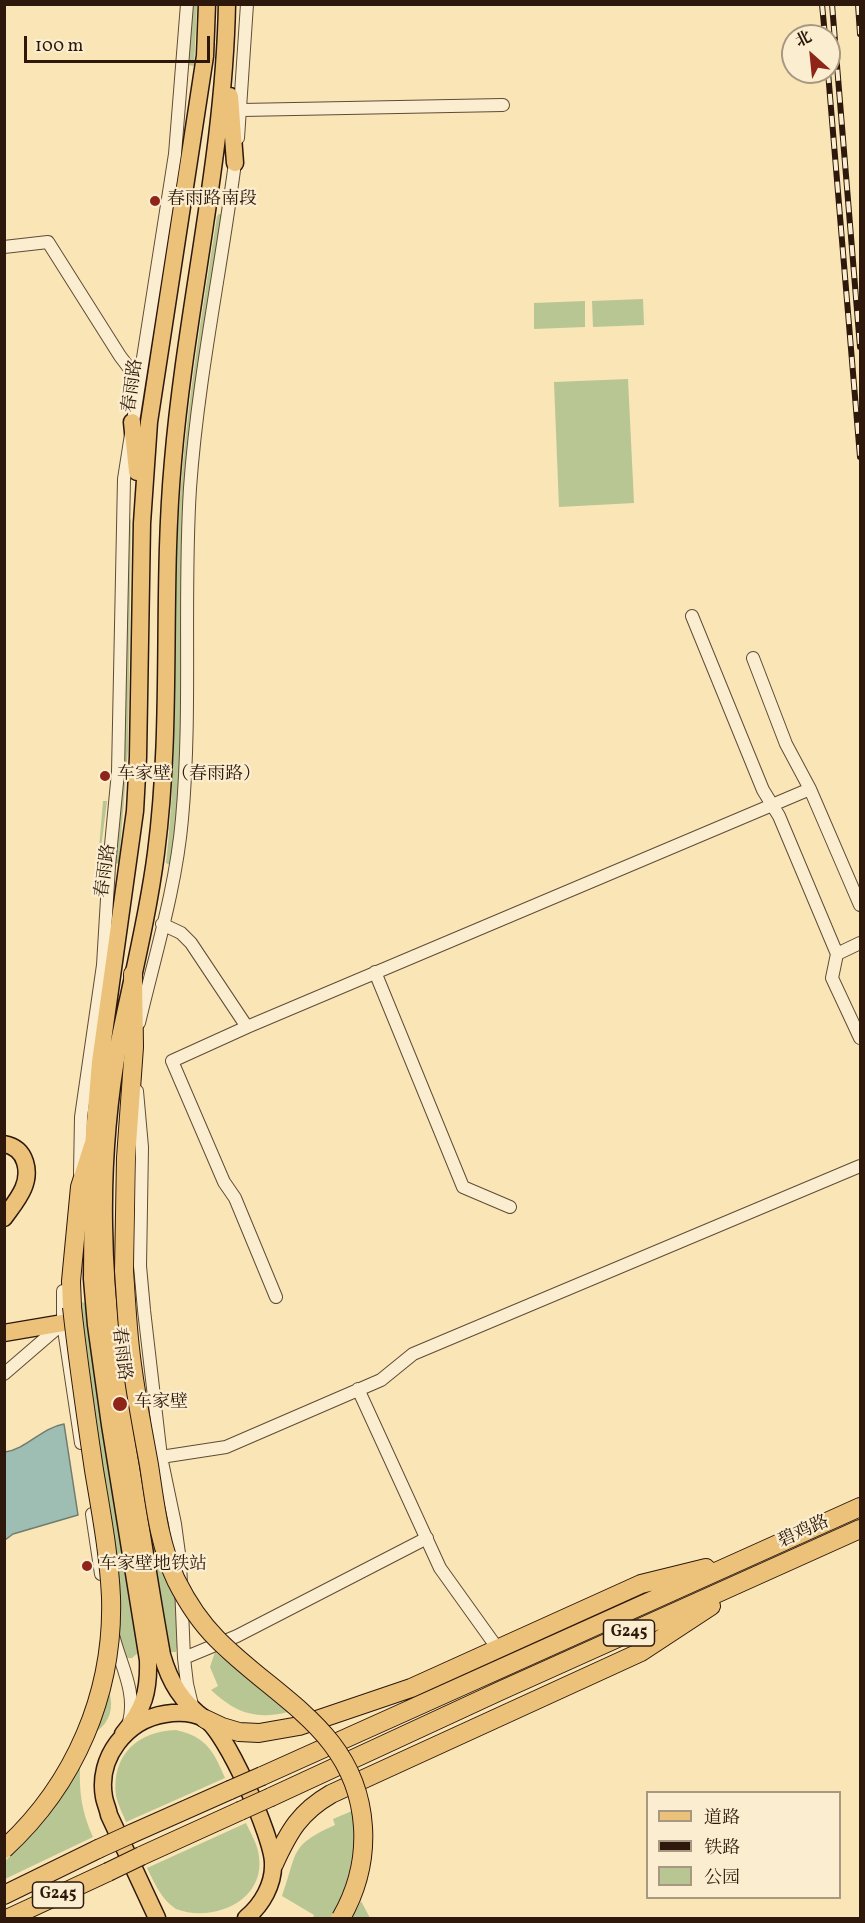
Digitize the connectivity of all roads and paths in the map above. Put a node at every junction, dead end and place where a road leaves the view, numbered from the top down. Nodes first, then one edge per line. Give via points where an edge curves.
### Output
1 (187, 4) edge
2 (207, 4) edge
3 (227, 4) edge
4 (247, 4) edge
5 (226, 44) junction
6 (503, 105) dead end
7 (242, 110) junction
8 (235, 164) junction
9 (4, 247) edge
10 (139, 381) junction
11 (132, 422) junction
12 (142, 524) junction
13 (692, 616) dead end
14 (753, 658) dead end
15 (810, 789) junction
16 (772, 805) junction
17 (125, 888) junction
18 (861, 905) edge
19 (162, 924) junction
20 (860, 945) edge
21 (837, 954) junction
22 (103, 964) junction
23 (375, 972) junction
24 (133, 975) junction
25 (246, 1027) junction
26 (861, 1038) edge
27 (134, 1047) junction
28 (4, 1144) edge
29 (93, 1146) junction
30 (861, 1166) edge
31 (80, 1187) junction
32 (510, 1207) dead end
33 (4, 1218) edge
34 (276, 1298) dead end
35 (63, 1323) junction
36 (4, 1333) edge
37 (4, 1374) edge
38 (357, 1389) junction
39 (161, 1457) junction
40 (861, 1507) edge
41 (861, 1529) edge
42 (427, 1538) junction
43 (748, 1558) junction
44 (756, 1575) junction
45 (498, 1649) junction
46 (184, 1658) junction
47 (200, 1715) junction
48 (123, 1734) junction
49 (4, 1850) edge
50 (274, 1864) junction
51 (4, 1895) edge
52 (158, 1915) edge
53 (9, 1918) edge
54 (246, 1918) edge
55 (341, 1918) edge

1 - 10 street via 175,154
2 - 12 main road, 春雨路 via 204,66 149,422
3 - 5 main road, 春雨路
4 - 7 street
5 - 8 main road
5 - 24 main road, 春雨路 via 213,171 172,460 163,779 156,855
6 - 7 street
7 - 8 street
8 - 19 street via 194,443 188,542 184,789 175,878
9 - 10 street via 48,242
10 - 11 street
11 - 12 main road
11 - 22 street via 124,479 118,772
12 - 17 main road, 春雨路 via 138,757
13 - 16 street
14 - 15 street via 786,744
15 - 16 street
15 - 18 street
16 - 21 street
16 - 23 street
17 - 22 main road
17 - 29 main road, 春雨路 via 100,1062
19 - 25 street via 181,933 192,944
19 - 27 street
20 - 21 street
21 - 26 street via 832,978
22 - 31 street via 81,1117
23 - 25 street
23 - 32 street via 463,1187
24 - 27 highway
24 - 47 main road, 春雨路 via 114,1072 106,1156 104,1226 110,1330 162,1655 174,1687
25 - 34 street via 172,1061
27 - 39 street via 142,1147 140,1266
27 - 55 highway, bridge via 126,1158 124,1271 133,1374 162,1541 176,1579 194,1611 218,1640 324,1732 356,1788 363,1851 358,1879
28 - 33 main road via 18,1150 27,1170 21,1195
29 - 31 highway
29 - 48 main road, 春雨路 via 92,1279 96,1325 148,1660 143,1705
30 - 38 street via 413,1354 381,1380
31 - 35 street via 64,1266
31 - 49 highway, bridge via 72,1307 110,1574 107,1666 88,1730 69,1770 36,1818
35 - 36 main road
35 - 37 street
35 - 48 street via 111,1631 131,1694 130,1721
38 - 39 street via 226,1447
38 - 42 street
39 - 46 street via 180,1561
40 - 43 highway, 碧鸡路 / G245
41 - 44 highway, 碧鸡路 / G245
42 - 45 street via 440,1568
42 - 46 street via 237,1636
43 - 45 highway via 641,1584
43 - 51 highway, G245, bridge via 131,1834
44 - 50 highway via 641,1652 317,1802 287,1834
44 - 53 highway, G245, bridge
45 - 47 highway via 411,1688 299,1726 259,1733 238,1732
46 - 47 street via 189,1697
47 - 48 main road via 160,1715
47 - 50 main road, 春雨路 via 230,1751 267,1831
48 - 52 main road, 春雨路 via 106,1764 104,1797
50 - 54 main road via 264,1896

